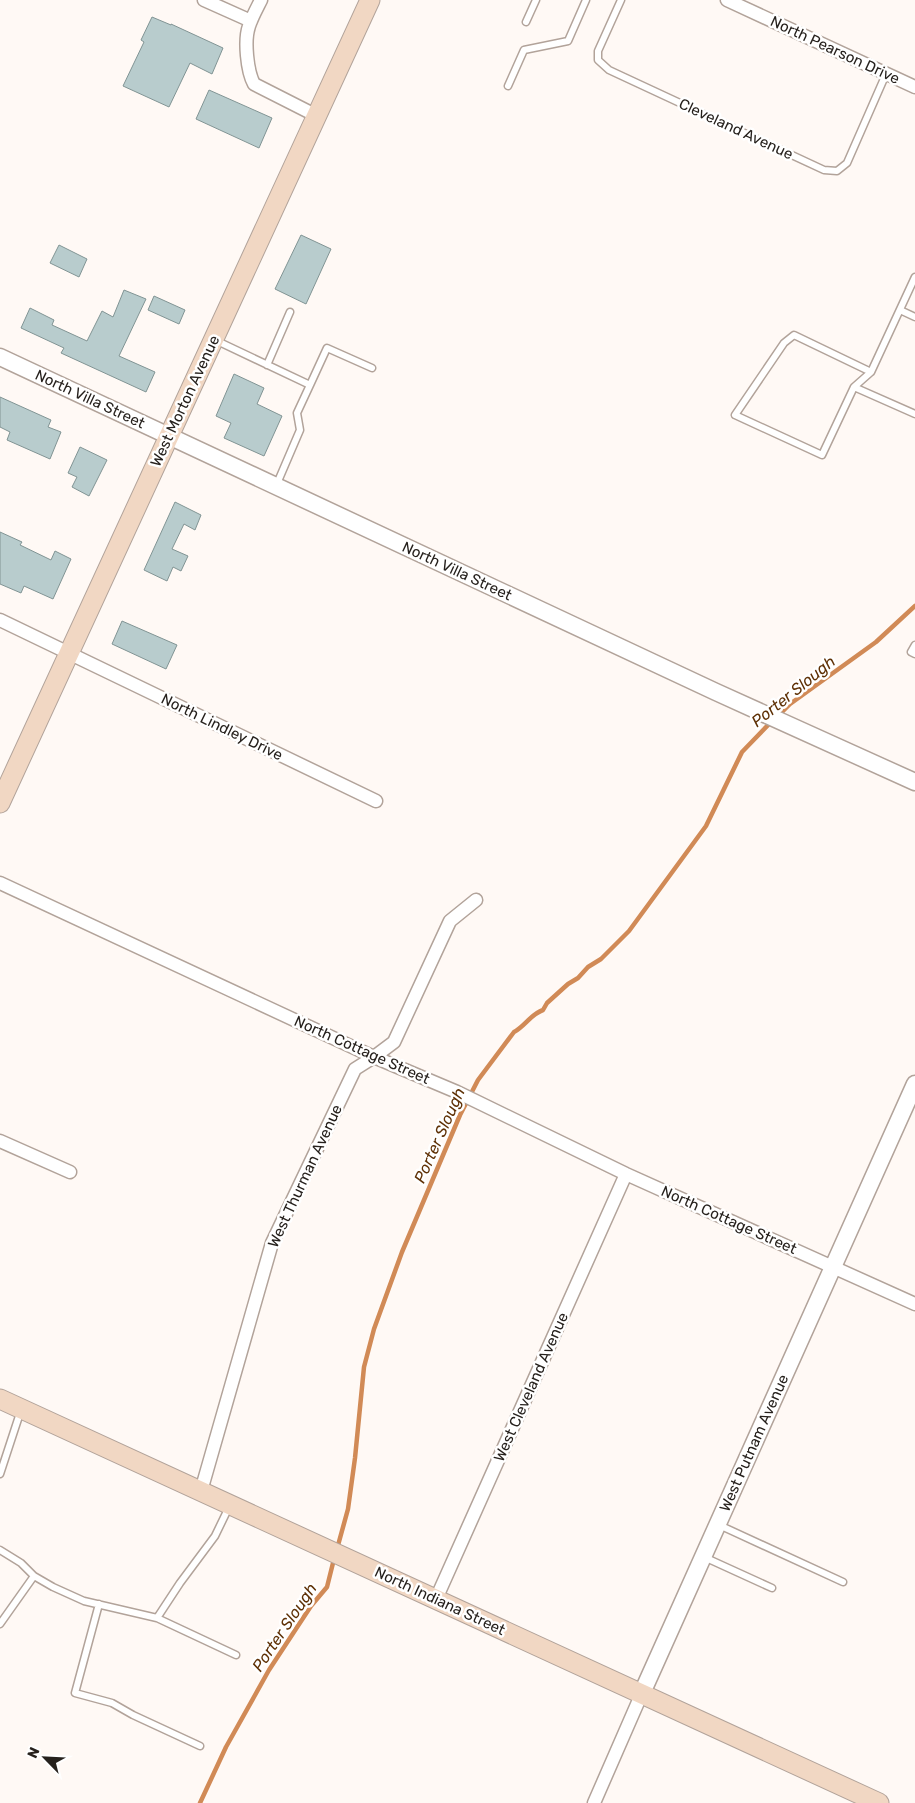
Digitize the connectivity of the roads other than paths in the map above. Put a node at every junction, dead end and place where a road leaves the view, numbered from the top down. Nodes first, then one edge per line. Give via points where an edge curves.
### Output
1 (204, 0) edge
2 (261, 0) edge
3 (370, 0) edge
4 (536, 0) edge
5 (586, 0) edge
6 (622, 0) edge
7 (728, 0) edge
8 (251, 21) junction
9 (526, 22) dead end
10 (886, 74) junction
11 (508, 86) dead end
12 (915, 88) edge
13 (316, 116) junction
14 (915, 277) edge
15 (900, 310) junction
16 (290, 312) dead end
17 (915, 317) edge
18 (213, 340) junction
19 (0, 357) edge
20 (267, 365) junction
21 (372, 368) dead end
22 (871, 372) junction
23 (310, 385) junction
24 (854, 387) junction
25 (915, 414) edge
26 (169, 436) junction
27 (276, 486) junction
28 (0, 620) edge
29 (915, 645) edge
30 (68, 654) junction
31 (915, 654) edge
32 (915, 782) edge
33 (376, 801) dead end
34 (0, 802) edge
35 (0, 883) edge
36 (476, 900) dead end
37 (374, 1057) junction
38 (915, 1084) edge
39 (0, 1141) edge
40 (70, 1172) dead end
41 (626, 1174) junction
42 (833, 1266) junction
43 (915, 1304) edge
44 (0, 1399) edge
45 (22, 1409) junction
46 (0, 1474) edge
47 (201, 1491) junction
48 (230, 1504) junction
49 (718, 1524) junction
50 (0, 1550) edge
51 (703, 1557) junction
52 (34, 1576) junction
53 (842, 1582) dead end
54 (772, 1588) dead end
55 (436, 1599) junction
56 (98, 1604) junction
57 (158, 1618) junction
58 (0, 1624) edge
59 (236, 1655) dead end
60 (642, 1693) junction
61 (200, 1746) dead end
62 (870, 1801) edge
63 (594, 1803) edge

1 - 8 street
2 - 8 street
3 - 13 main road, West Morton Avenue
4 - 9 lane
5 - 11 lane via 568,41 524,50
6 - 10 lane, Cleveland Avenue via 598,51 598,60 604,66 824,170 837,171 847,163
7 - 10 street, North Pearson Drive
8 - 13 street via 247,44 250,76 254,84
10 - 12 street, North Pearson Drive
13 - 18 main road, West Morton Avenue
14 - 15 lane
15 - 17 lane
15 - 22 lane
16 - 20 lane
18 - 20 lane
18 - 26 main road, West Morton Avenue
19 - 26 street, North Villa Street
20 - 23 lane
21 - 23 lane via 327,348
22 - 24 lane
22 - 24 lane via 794,335 784,343 735,415 822,455
23 - 27 lane via 297,413 300,430
24 - 25 lane
26 - 27 street, North Villa Street
26 - 30 main road, West Morton Avenue
27 - 32 street, North Villa Street
28 - 30 street, North Lindley Drive
29 - 31 lane via 912,652
30 - 33 street, North Lindley Drive
30 - 34 main road, West Morton Avenue
35 - 37 street, North Cottage Street
36 - 37 street, West Thurman Avenue via 450,921 394,1042
37 - 41 street, North Cottage Street via 457,1092
37 - 47 street, West Thurman Avenue via 355,1069 272,1243
38 - 42 street, West Putnam Avenue
39 - 40 street
41 - 42 street, North Cottage Street
41 - 55 street, West Cleveland Avenue
42 - 43 street, North Cottage Street
42 - 49 street, West Putnam Avenue
44 - 45 main road, North Indiana Street
45 - 46 lane
45 - 47 main road, North Indiana Street
47 - 48 main road, North Indiana Street
48 - 55 main road, North Indiana Street
48 - 57 lane via 215,1536
49 - 51 street, West Putnam Avenue
49 - 53 lane
50 - 52 lane
51 - 54 lane
51 - 60 street, West Putnam Avenue
52 - 56 lane via 84,1601
52 - 58 lane
55 - 60 main road, North Indiana Street
56 - 57 lane
56 - 61 lane via 75,1693 112,1703
57 - 59 lane
60 - 62 main road, North Indiana Street
60 - 63 street, West Putnam Avenue

